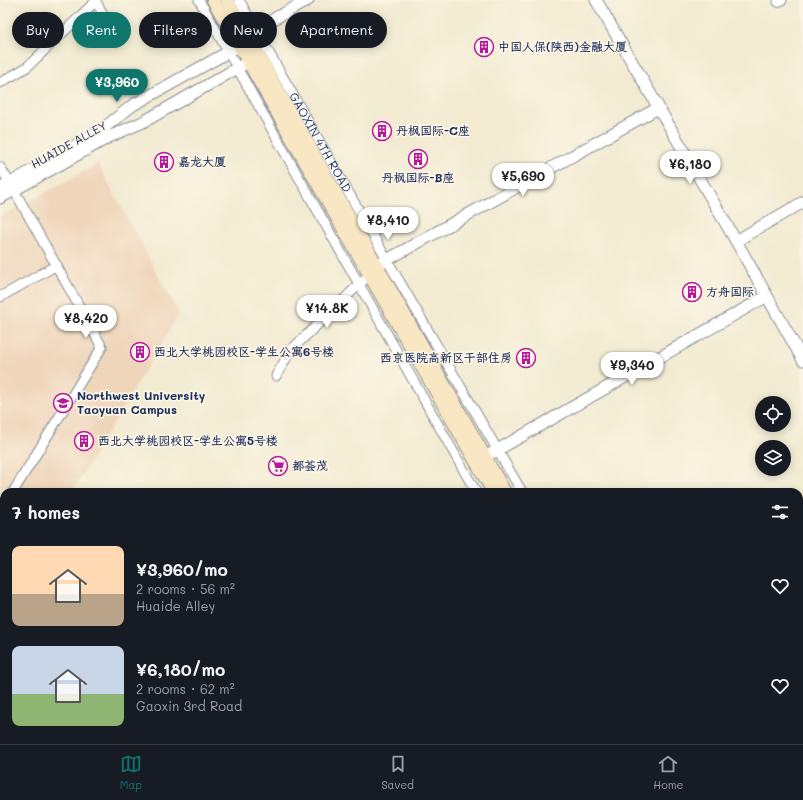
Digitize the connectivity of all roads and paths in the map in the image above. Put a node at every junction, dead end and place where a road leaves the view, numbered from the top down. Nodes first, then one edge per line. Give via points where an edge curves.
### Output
1 (199, 0) edge
2 (213, 0) edge
3 (227, 0) edge
4 (239, 0) edge
5 (308, 0) edge
6 (596, 0) edge
7 (95, 1) edge
8 (101, 12) edge
9 (236, 12) edge
10 (244, 12) edge
11 (277, 18) edge
12 (248, 48) edge
13 (261, 48) edge
14 (233, 49) junction
15 (243, 65) junction
16 (0, 83) edge
17 (658, 108) junction
18 (0, 167) edge
19 (8, 187) edge
20 (0, 198) edge
21 (803, 202) edge
22 (736, 241) junction
23 (382, 263) junction
24 (56, 265) junction
25 (369, 275) junction
26 (360, 284) junction
27 (767, 296) junction
28 (0, 297) edge
29 (803, 360) edge
30 (276, 376) dead end
31 (497, 450) junction
32 (485, 457) junction
33 (15, 488) edge
34 (474, 488) edge
35 (491, 488) edge
36 (503, 488) edge
37 (520, 488) edge

1 - 14 street, GAOXIN 4TH ROAD
2 - 14 main road, GAOXIN 4TH ROAD
3 - 9 main road, GAOXIN 4TH ROAD
4 - 10 street, GAOXIN 4TH ROAD
5 - 11 street
6 - 17 street
7 - 8 street
7 - 16 street via 27,67
12 - 15 street
13 - 23 main road, GAOXIN 4TH ROAD
14 - 15 main road, GAOXIN 4TH ROAD
14 - 19 street, HUAIDE ALLEY via 133,105 100,131
15 - 19 street, HUAIDE ALLEY via 145,120
15 - 25 main road, GAOXIN 4TH ROAD
15 - 26 street, GAOXIN 4TH ROAD
17 - 22 street
17 - 23 street
18 - 19 street
19 - 20 street, HUAIDE ALLEY
19 - 24 street
21 - 22 street
22 - 27 street
23 - 31 street, GAOXIN 4TH ROAD
23 - 32 main road, GAOXIN 4TH ROAD
24 - 28 street
24 - 33 street via 102,347
25 - 26 street
25 - 35 main road, GAOXIN 4TH ROAD
26 - 30 street via 291,350
26 - 34 street, GAOXIN 4TH ROAD
27 - 29 street
27 - 31 street
31 - 32 street
31 - 37 street, GAOXIN 4TH ROAD
32 - 36 main road, GAOXIN 4TH ROAD

